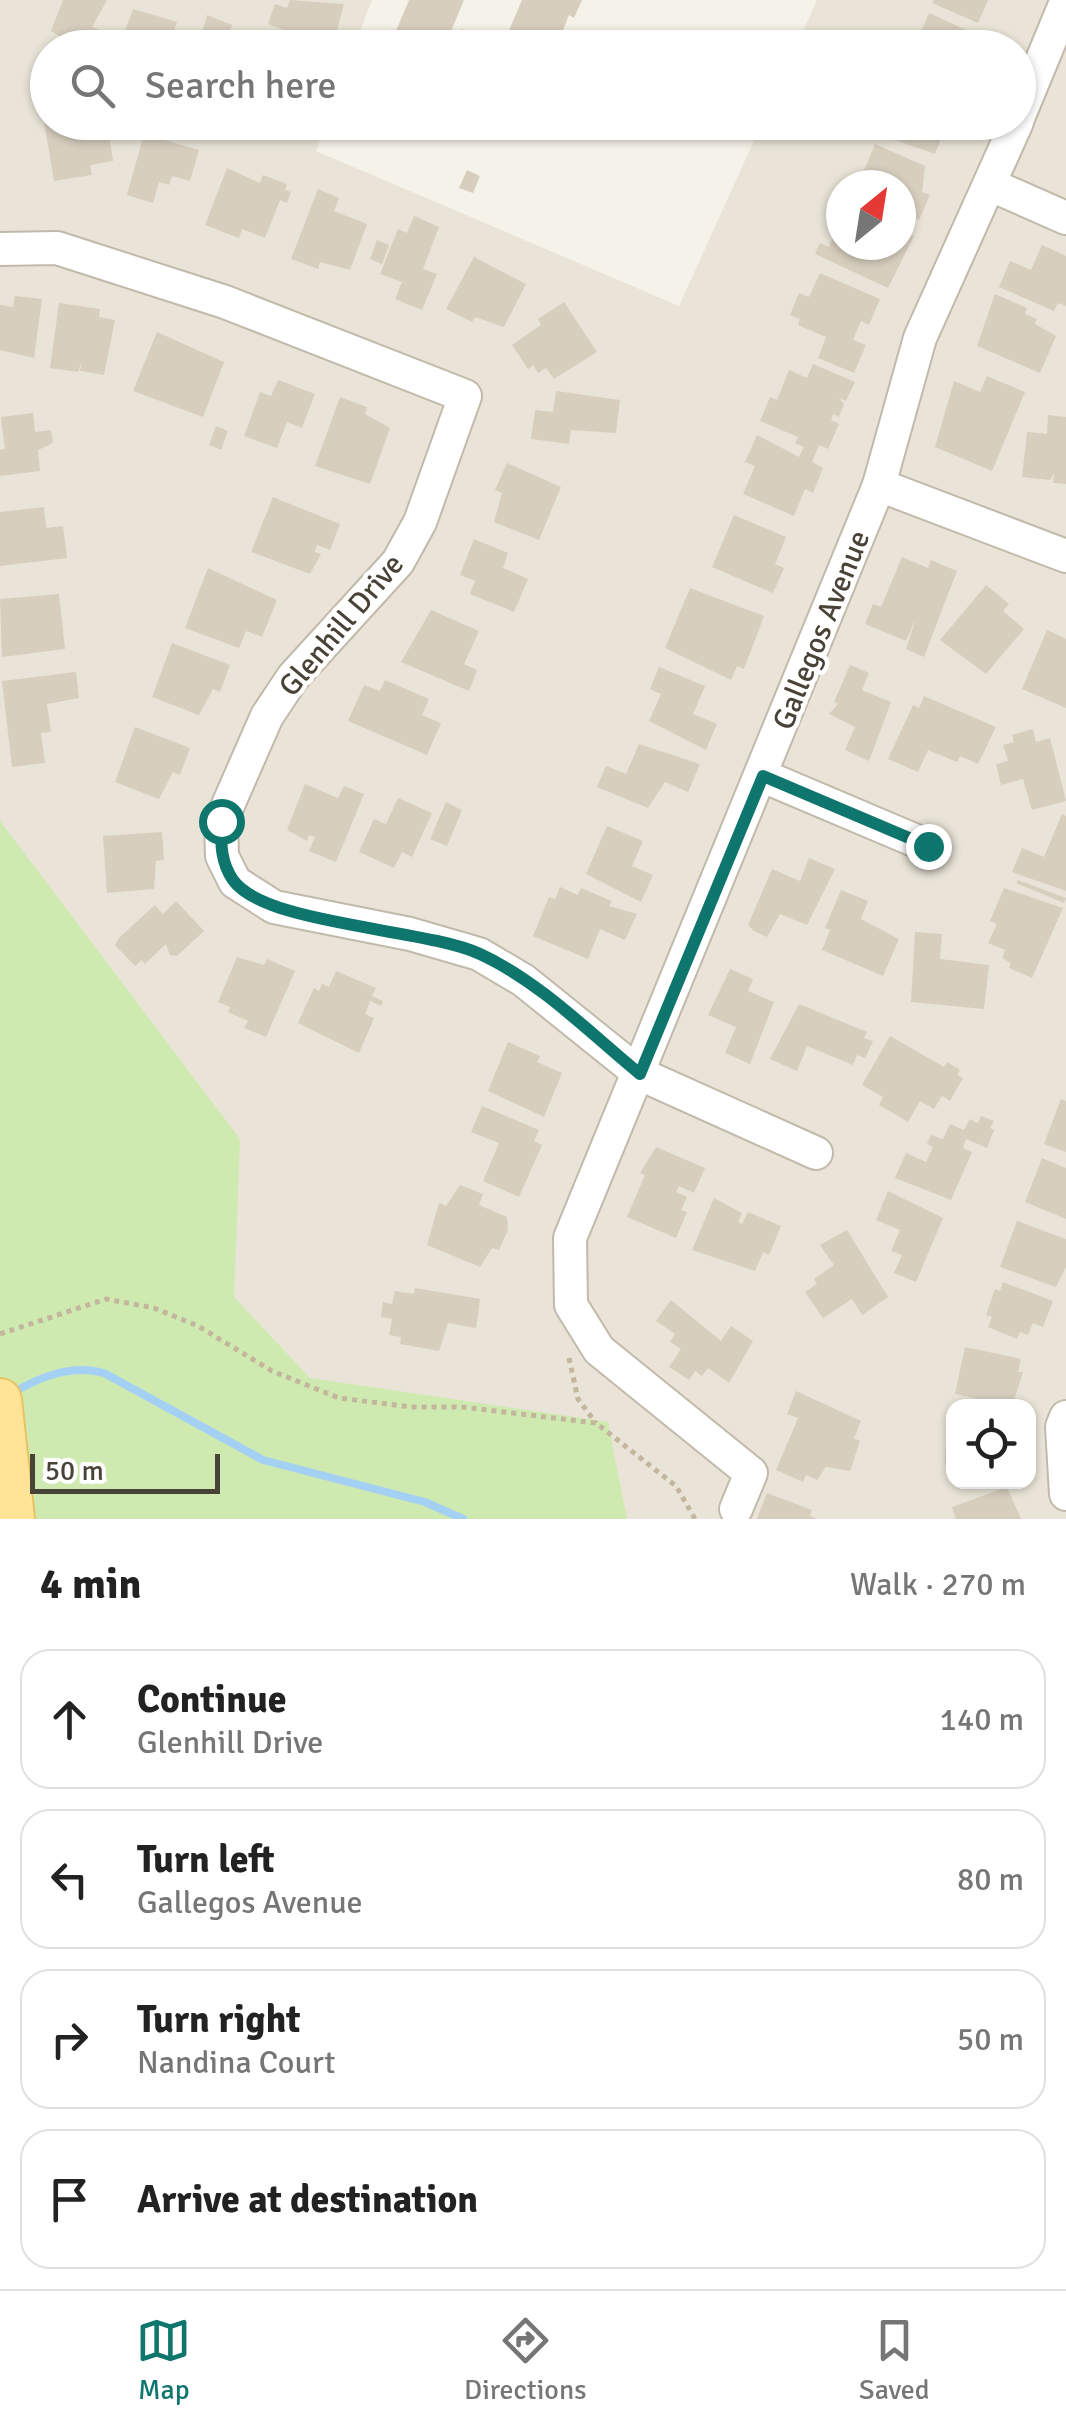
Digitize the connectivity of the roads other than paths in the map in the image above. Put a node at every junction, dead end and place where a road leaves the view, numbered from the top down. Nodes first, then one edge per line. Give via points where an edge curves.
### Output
1 (1066, 2) edge
2 (1036, 76) edge
3 (1010, 140) edge
4 (991, 185) junction
5 (1066, 218) edge
6 (0, 249) edge
7 (879, 484) junction
8 (1066, 556) edge
9 (763, 776) junction
10 (928, 846) dead end
11 (640, 1074) junction
12 (816, 1153) dead end
13 (0, 1400) edge
14 (1066, 1417) edge
15 (1066, 1494) edge
16 (12, 1505) edge
17 (736, 1508) dead end

1 - 2 street, Gallegos Avenue
3 - 4 street, Gallegos Avenue
4 - 5 street
4 - 7 street, Gallegos Avenue via 920,338
6 - 11 street, Glenhill Drive via 57,248 225,302 465,396 420,522 398,562 293,677 267,716 221,821 222,856 235,882 274,908 479,954 524,980
7 - 8 street
7 - 9 street, Gallegos Avenue
9 - 10 street
9 - 11 street, Gallegos Avenue
11 - 12 street
11 - 17 street, Gallegos Avenue via 570,1238 572,1305 598,1350 751,1473
13 - 16 main road
14 - 15 street

